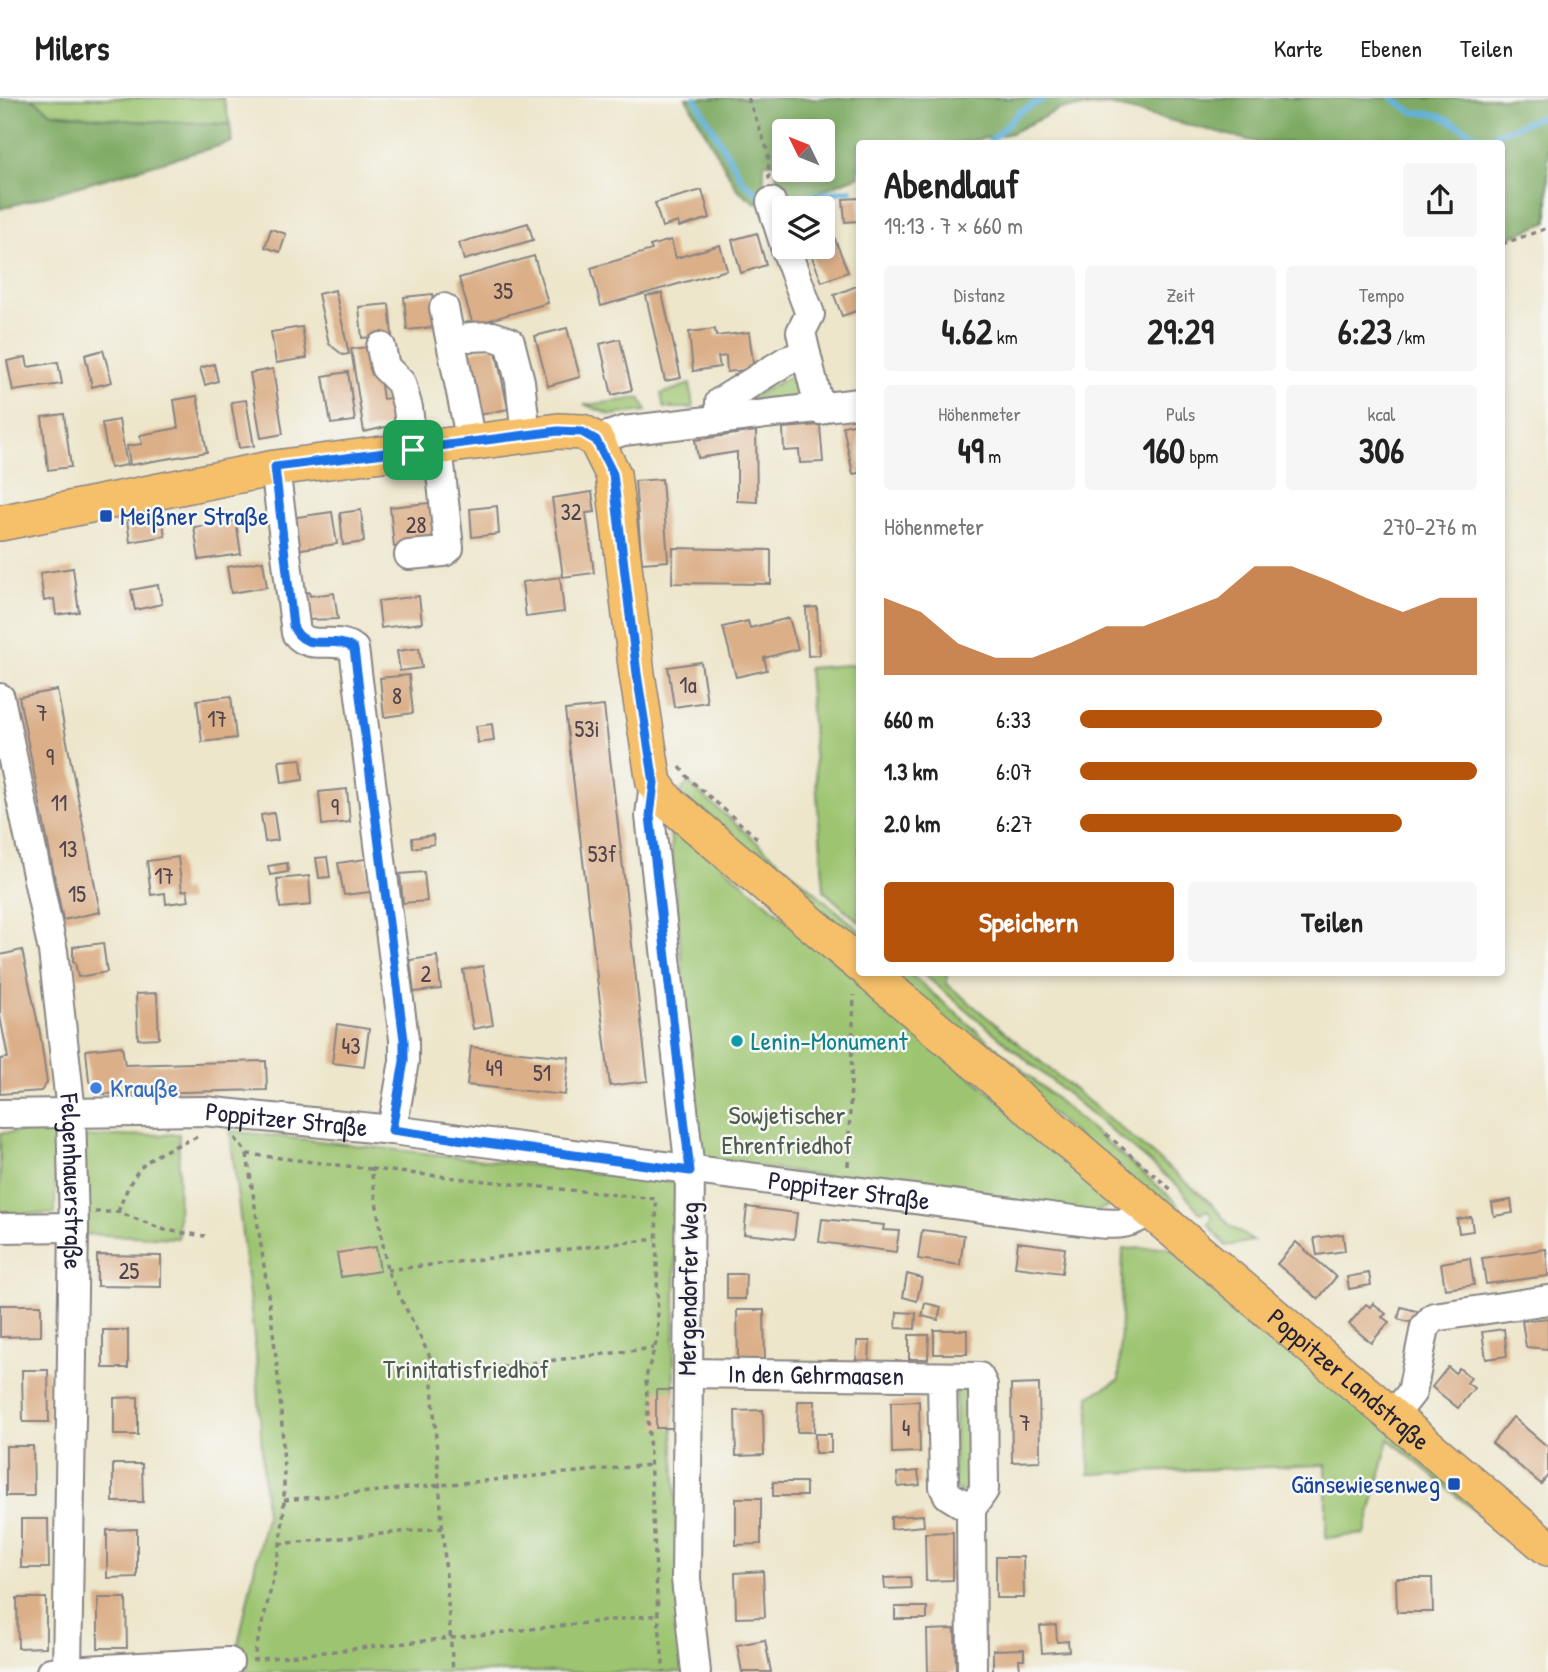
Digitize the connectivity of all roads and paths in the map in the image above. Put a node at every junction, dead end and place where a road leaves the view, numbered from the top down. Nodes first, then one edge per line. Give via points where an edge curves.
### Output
1 (748, 98) edge
2 (771, 202) joint
3 (772, 205) edge
4 (1548, 228) edge
5 (1505, 243) edge
6 (790, 259) edge
7 (444, 308) dead end
8 (470, 337) dead end
9 (381, 347) dead end
10 (806, 354) junction
11 (856, 404) edge
12 (820, 410) junction
13 (721, 419) junction
14 (526, 436) junction
15 (596, 440) junction
16 (441, 446) junction
17 (275, 467) junction
18 (0, 523) edge
19 (409, 555) dead end
20 (0, 698) edge
21 (654, 783) junction
22 (856, 962) edge
23 (860, 976) edge
24 (873, 976) edge
25 (71, 1112) junction
26 (0, 1114) edge
27 (203, 1123) junction
28 (392, 1130) junction
29 (247, 1153) junction
30 (371, 1169) junction
31 (690, 1171) junction
32 (847, 1192) junction
33 (1149, 1210) junction
34 (118, 1212) junction
35 (73, 1218) junction
36 (0, 1228) edge
37 (205, 1236) dead end
38 (657, 1239) junction
39 (387, 1270) junction
40 (1548, 1300) edge
41 (654, 1348) junction
42 (688, 1373) junction
43 (432, 1376) junction
44 (942, 1378) junction
45 (1393, 1416) junction
46 (650, 1465) junction
47 (440, 1486) junction
48 (284, 1500) junction
49 (971, 1509) junction
50 (443, 1528) junction
51 (279, 1544) junction
52 (1548, 1548) edge
53 (658, 1615) junction
54 (450, 1637) junction
55 (244, 1665) edge
56 (62, 1672) edge
57 (453, 1672) edge
58 (664, 1672) edge
59 (696, 1672) edge
60 (972, 1672) edge

1 - 2 path via 768,151
2 - 3 street
4 - 5 path
6 - 10 street via 810,314 801,332
7 - 16 street
8 - 14 street via 493,336 510,342
9 - 16 street via 385,367 401,383 408,408
10 - 12 street
10 - 13 street via 786,361 720,402
11 - 12 street
12 - 13 street
13 - 15 street via 622,431
14 - 15 main road via 582,432
14 - 16 main road
15 - 21 main road via 613,474
16 - 17 main road
16 - 19 street via 449,548
17 - 18 main road
17 - 28 street via 296,633 310,643 346,643 354,649 404,1040
20 - 25 street, Felgenhauerstraße via 53,951
21 - 22 main road, Poppitzer Landstraße via 667,801
21 - 31 street, Mergendorfer Weg via 650,816
23 - 32 path
24 - 33 main road, Poppitzer Landstraße
25 - 26 street, Poppitzer Straße
25 - 27 street, Poppitzer Straße
25 - 35 street, Felgenhauerstraße
27 - 28 street, Poppitzer Straße
27 - 29 path via 230,1131
27 - 34 path via 142,1163
28 - 31 street, Poppitzer Straße
29 - 30 path
29 - 48 path via 275,1345
30 - 38 path via 656,1199
30 - 39 path
31 - 32 street, Poppitzer Straße
31 - 42 street, Mergendorfer Weg
32 - 33 street, Poppitzer Straße via 1121,1225 1136,1221
33 - 45 main road, Poppitzer Landstraße
34 - 35 path
34 - 37 path via 165,1230
35 - 36 street
35 - 56 street, Felgenhauerstraße
38 - 39 path
38 - 41 path via 658,1336
39 - 43 path via 430,1357
40 - 45 street via 1434,1317 1425,1327 1412,1392
41 - 43 path
41 - 46 path via 646,1377
42 - 44 street, In den Gehrmaasen
42 - 59 street, Mergendorfer Weg via 685,1579
43 - 47 path
44 - 49 street, In den Gehrmaasen via 944,1487 948,1495
44 - 49 street, In den Gehrmaasen via 979,1377 983,1385 984,1490
45 - 52 main road, Poppitzer Landstraße
46 - 47 path
46 - 53 path
47 - 48 path
47 - 50 path
48 - 51 path
49 - 60 street, In den Gehrmaasen
50 - 51 path
50 - 54 path
51 - 55 path
53 - 54 path
53 - 58 path
54 - 55 path
54 - 57 path
55 - 56 street

